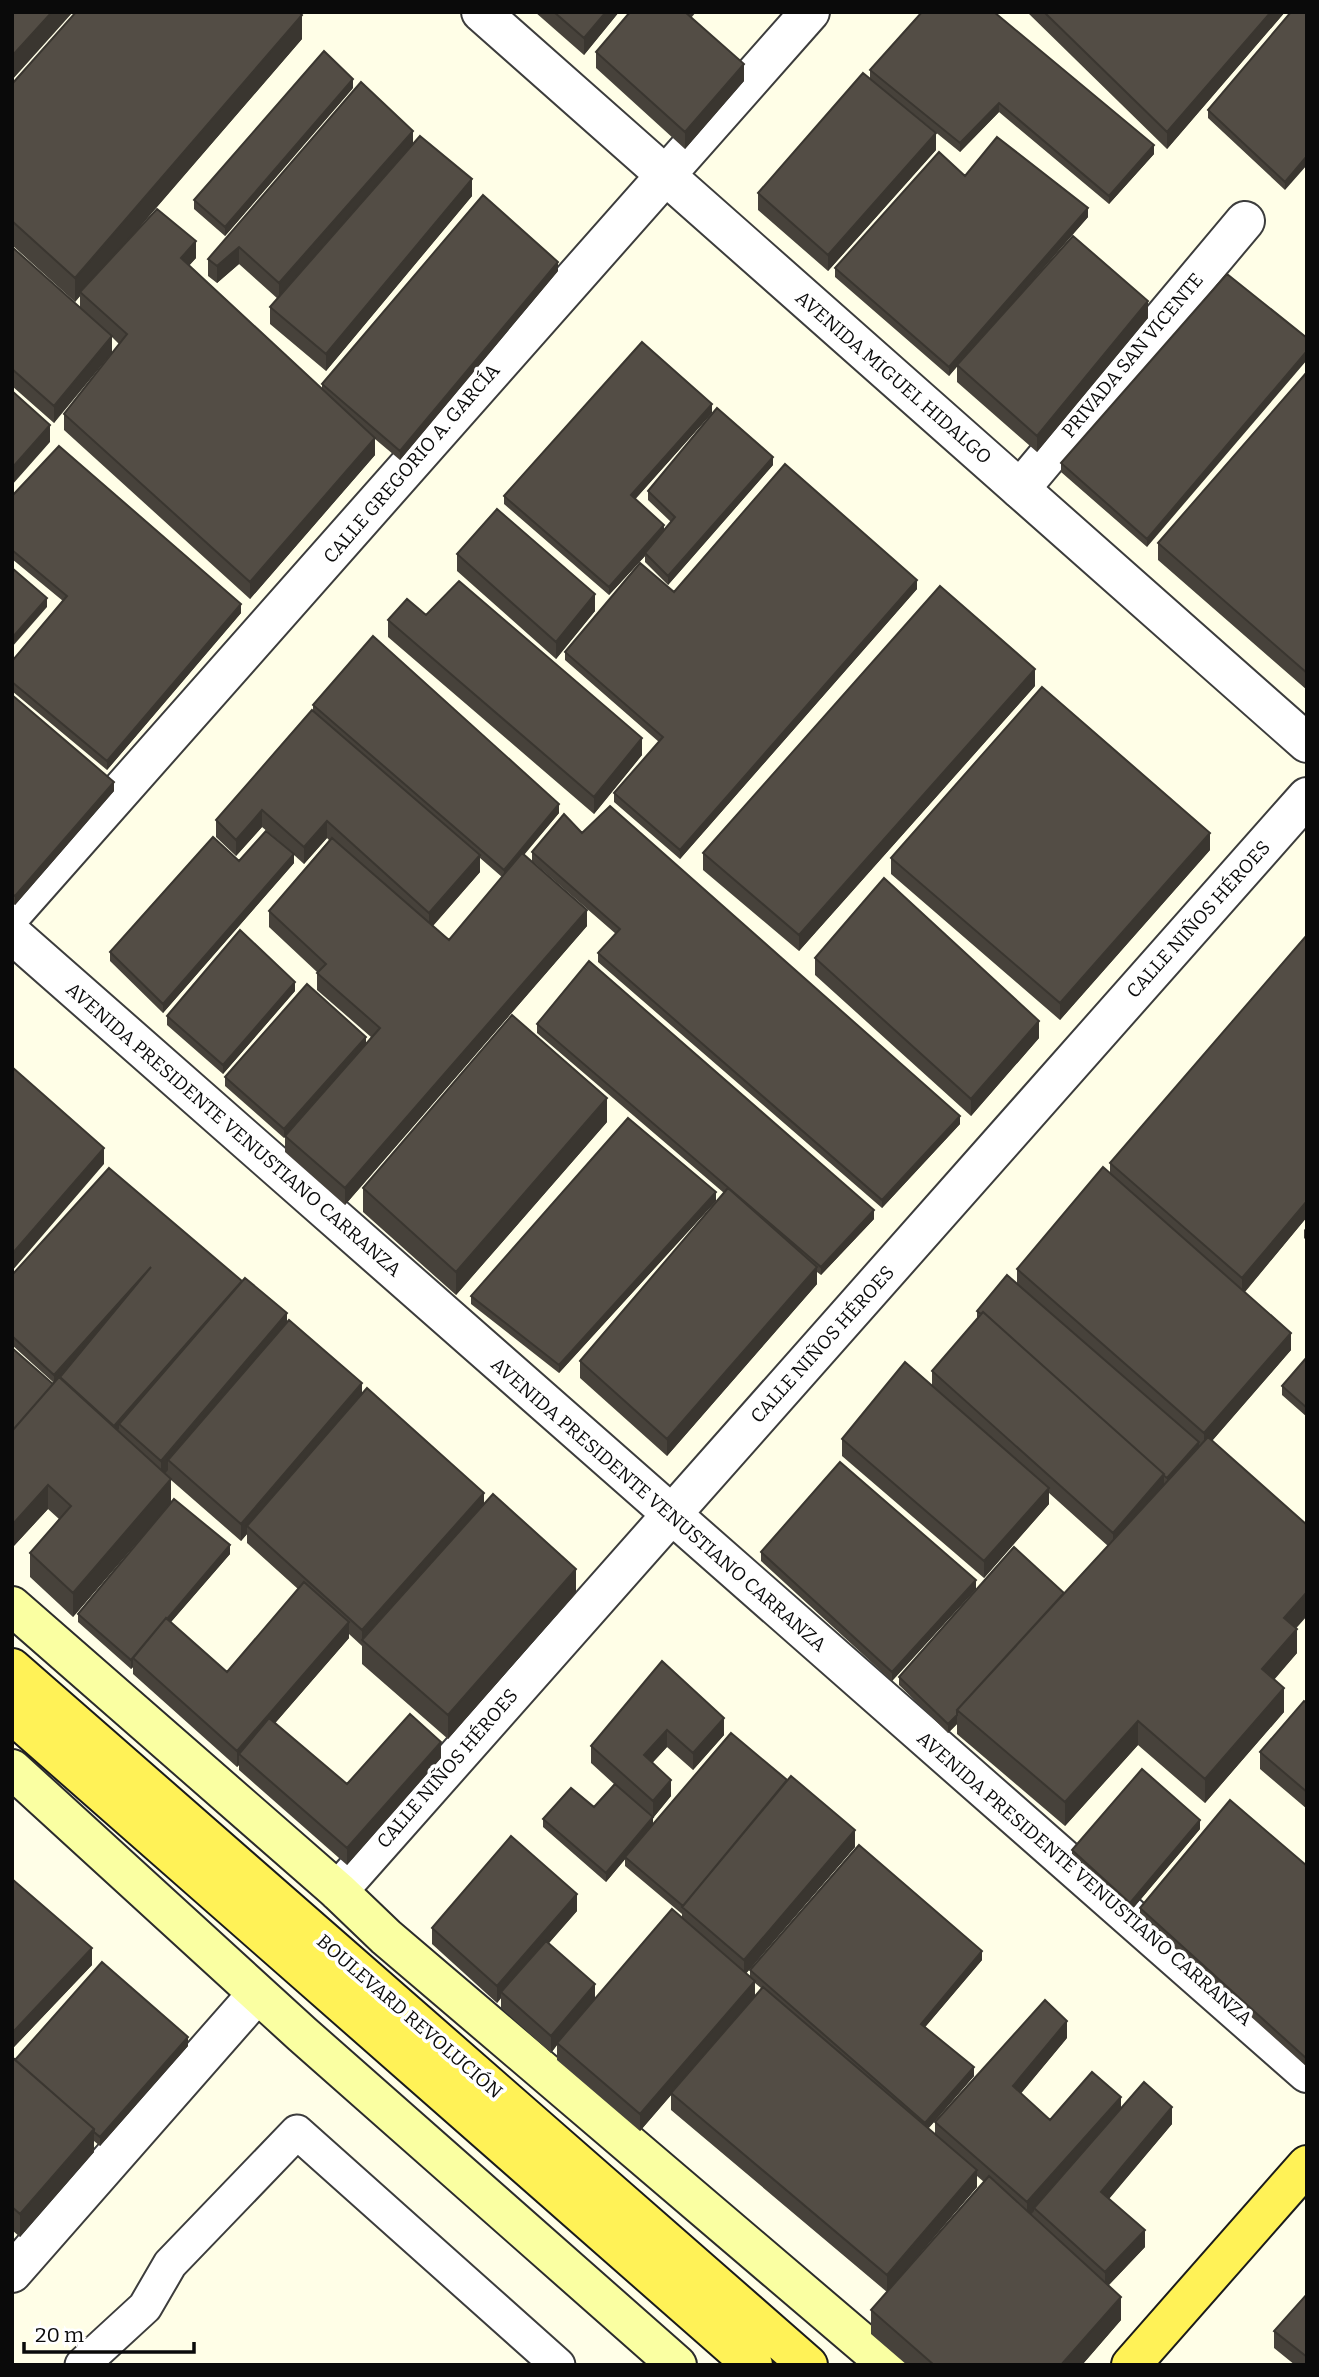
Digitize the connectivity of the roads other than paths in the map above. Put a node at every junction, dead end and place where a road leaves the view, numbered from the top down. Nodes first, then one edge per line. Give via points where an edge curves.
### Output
1 (481, 12) edge
2 (810, 12) edge
3 (666, 176) junction
4 (1245, 220) dead end
5 (1020, 489) junction
6 (1307, 743) edge
7 (1307, 797) edge
8 (12, 915) edge
9 (12, 934) edge
10 (671, 1514) junction
11 (12, 1606) edge
12 (12, 1668) edge
13 (12, 1714) edge
14 (12, 1769) edge
15 (338, 1891) junction
16 (257, 1994) junction
17 (1307, 2073) edge
18 (1307, 2165) edge
19 (12, 2273) edge
20 (82, 2365) edge
21 (558, 2365) edge
22 (677, 2365) edge
23 (753, 2365) edge
24 (808, 2365) edge
25 (888, 2365) edge
26 (1131, 2365) edge

1 - 3 street, AVENIDA MIGUEL HIDALGO
2 - 3 street, CALLE GREGORIO A. GARCÍA
3 - 5 street, AVENIDA MIGUEL HIDALGO
3 - 8 street, CALLE GREGORIO A. GARCÍA
4 - 5 street, PRIVADA SAN VICENTE
5 - 6 street, AVENIDA MIGUEL HIDALGO
7 - 10 street, CALLE NIÑOS HÉROES
9 - 10 street, AVENIDA PRESIDENTE VENUSTIANO CARRANZA
10 - 15 street, CALLE NIÑOS HÉROES
10 - 17 street, AVENIDA PRESIDENTE VENUSTIANO CARRANZA
11 - 15 main road
12 - 24 main road, BOULEVARD REVOLUCIÓN
13 - 23 main road, BOULEVARD REVOLUCIÓN
14 - 16 main road
15 - 25 main road
16 - 19 street
16 - 22 main road
18 - 26 main road
20 - 21 lane via 145,2308 170,2264 297,2132

